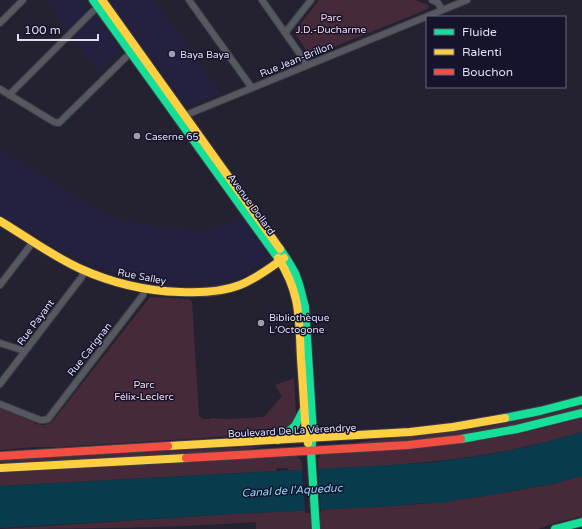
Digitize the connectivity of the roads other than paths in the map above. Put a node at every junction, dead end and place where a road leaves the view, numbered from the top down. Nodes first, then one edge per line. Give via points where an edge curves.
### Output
1 (12, 0) edge
2 (23, 0) edge
3 (189, 0) edge
4 (262, 0) edge
5 (311, 0) edge
6 (432, 0) edge
7 (467, 0) edge
8 (99, 2) edge
9 (16, 6) junction
10 (442, 10) junction
11 (427, 16) edge
12 (426, 17) edge
13 (0, 23) edge
14 (285, 33) junction
15 (134, 51) junction
16 (306, 65) junction
17 (252, 88) junction
18 (0, 89) edge
19 (10, 94) junction
20 (181, 117) junction
21 (0, 221) edge
22 (33, 242) junction
23 (283, 259) junction
24 (85, 271) junction
25 (0, 285) edge
26 (145, 289) junction
27 (0, 343) edge
28 (25, 351) junction
29 (0, 384) edge
30 (582, 400) edge
31 (0, 404) edge
32 (304, 408) junction
33 (582, 414) edge
34 (310, 439) junction
35 (278, 440) junction
36 (311, 451) junction
37 (0, 456) edge
38 (0, 468) edge
39 (582, 522) edge
40 (316, 529) edge
41 (556, 529) edge

1 - 9 street
2 - 9 street
3 - 17 street
4 - 14 street
5 - 14 street
6 - 10 street via 438,3
7 - 10 street, Rue Jean-Brillon
8 - 15 main road, Avenue Dollard
8 - 19 street
9 - 13 street
10 - 11 street, Rue Jean-Brillon
12 - 16 street, Rue Jean-Brillon
14 - 16 street
15 - 19 street via 59,123
15 - 20 main road, Avenue Dollard
16 - 17 street, Rue Jean-Brillon
17 - 20 street, Rue Jean-Brillon
18 - 19 street
20 - 23 main road, Avenue Dollard
21 - 22 main road, Rue Salley
22 - 24 main road, Rue Salley
22 - 25 street
23 - 26 main road, Rue Salley via 250,280 224,289 168,292
23 - 32 main road, Avenue Dollard via 297,298
23 - 34 main road, Avenue Dollard via 297,277 305,303
24 - 26 main road, Rue Salley
24 - 28 street, Rue Payant
26 - 31 street, Rue Carignan via 111,338 46,419 40,420
27 - 28 street
28 - 29 street, Rue Payant
30 - 34 main road, Boulevard De La Vérendrye via 535,413 462,426
32 - 34 main road, Avenue Dollard
32 - 35 main road via 295,426
33 - 36 main road via 502,432 445,441
34 - 35 main road, Boulevard De La Vérendrye
34 - 36 main road, Avenue Dollard
35 - 37 main road, Boulevard De La Vérendrye
36 - 38 main road
36 - 40 main road, Avenue Dollard
39 - 41 main road

